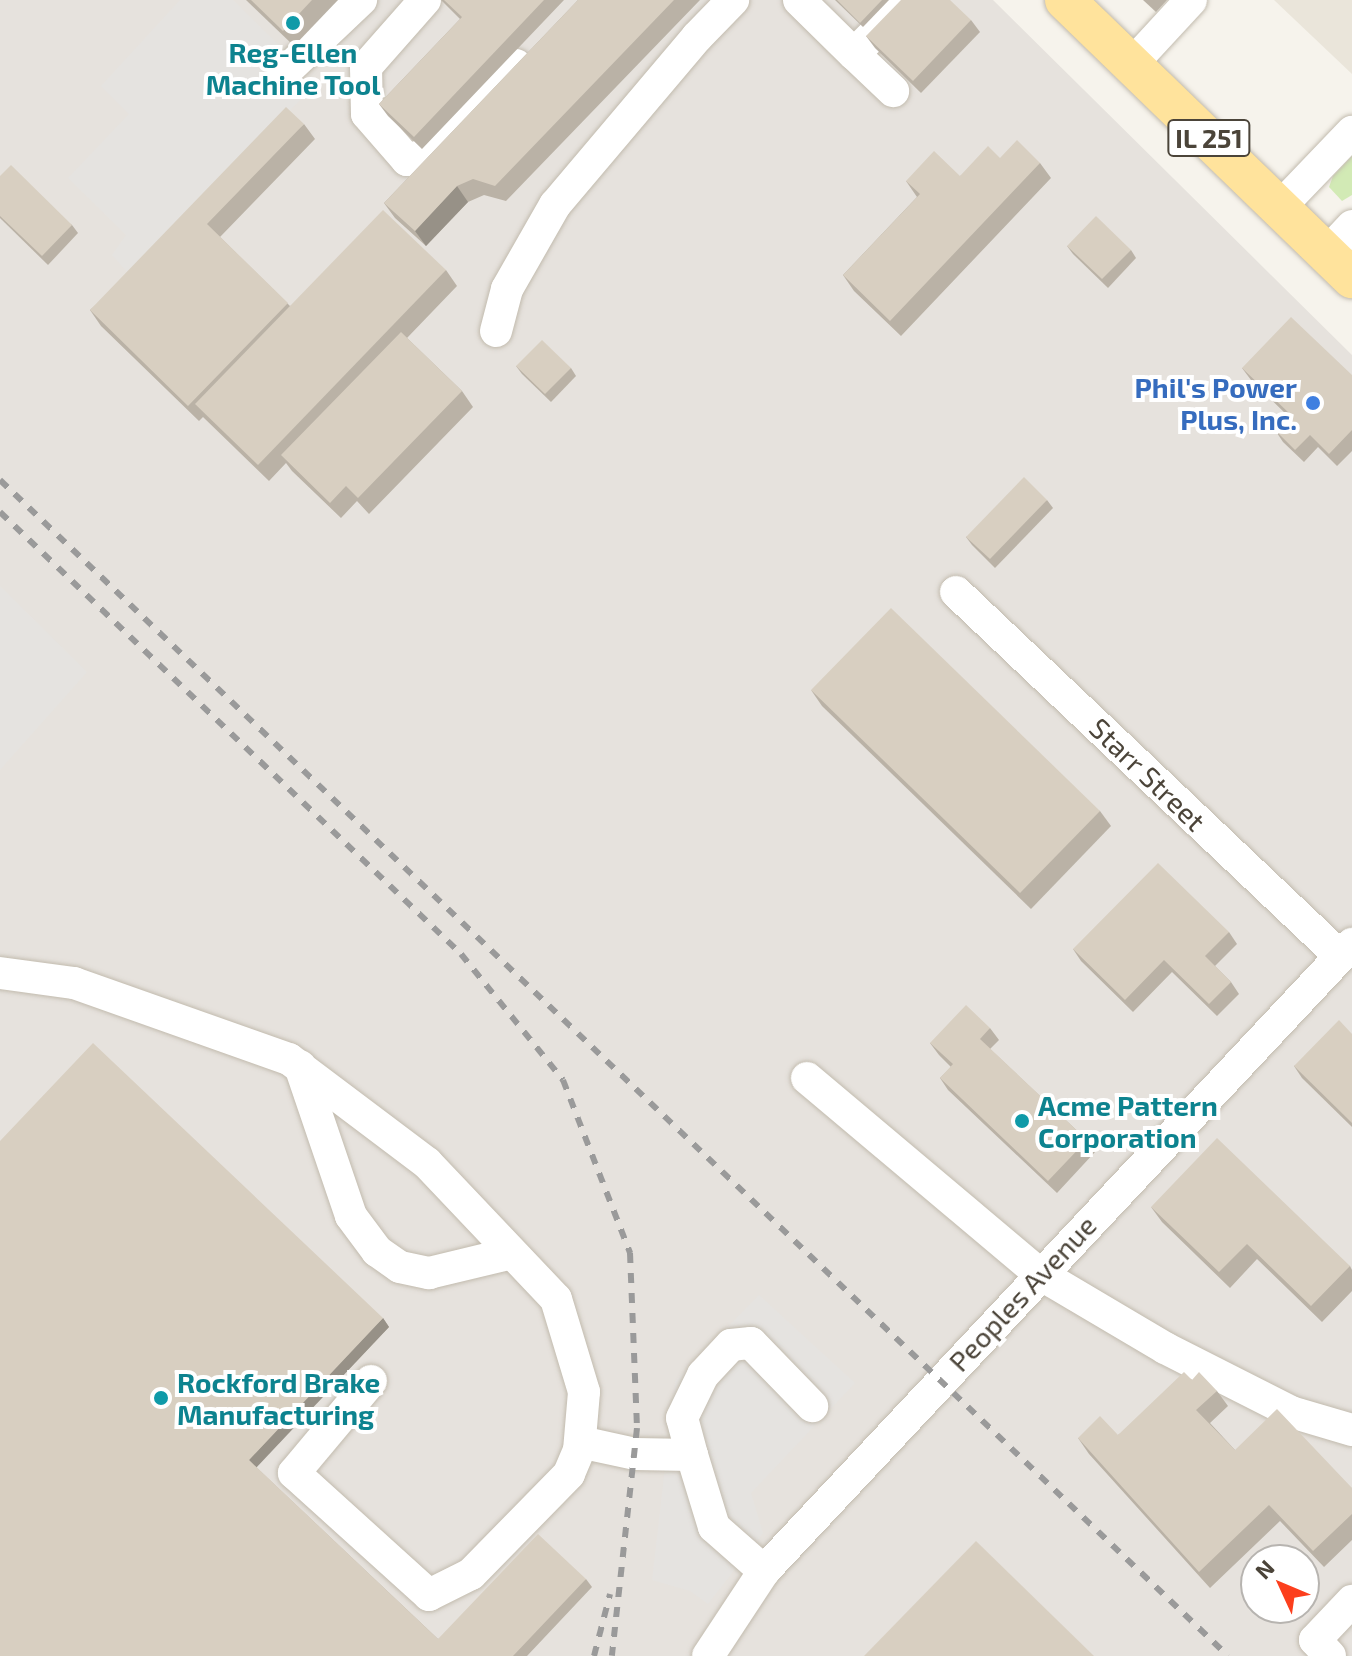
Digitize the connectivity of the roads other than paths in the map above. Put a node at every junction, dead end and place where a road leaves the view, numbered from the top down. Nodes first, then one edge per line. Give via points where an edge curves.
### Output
1 (361, 0) edge
2 (425, 0) edge
3 (733, 0) edge
4 (908, 0) edge
5 (1065, 0) edge
6 (1191, 0) edge
7 (818, 7) edge
8 (537, 44) edge
9 (854, 54) junction
10 (1132, 64) junction
11 (285, 72) dead end
12 (893, 91) dead end
13 (1352, 132) edge
14 (1281, 206) junction
15 (1344, 252) edge
16 (496, 331) dead end
17 (956, 592) dead end
18 (1346, 950) edge
19 (0, 973) edge
20 (300, 1066) junction
21 (807, 1078) dead end
22 (512, 1253) junction
23 (1040, 1274) junction
24 (371, 1381) dead end
25 (812, 1406) dead end
26 (1352, 1430) edge
27 (580, 1442) junction
28 (692, 1455) junction
29 (764, 1571) junction
30 (1352, 1601) edge
31 (712, 1654) edge
32 (1330, 1656) edge

1 - 11 street
2 - 8 street via 366,67 367,114 407,160 430,153
3 - 16 street via 555,205 507,289
4 - 9 street
5 - 10 main road, IL 251
6 - 10 street
7 - 9 street
9 - 12 street
10 - 14 main road, IL 251
13 - 14 street
14 - 15 main road, IL 251
17 - 18 street, Starr Street
18 - 23 street, Peoples Avenue
19 - 20 street via 74,983
20 - 22 street via 427,1163
20 - 22 street via 351,1216 377,1251 400,1267 429,1273
21 - 23 street
22 - 27 street via 556,1299 584,1392
23 - 26 street via 1165,1348 1277,1405
23 - 29 street, Peoples Avenue
24 - 27 street via 294,1473 429,1595 471,1574 569,1474
25 - 28 street via 751,1343 731,1345 703,1375 682,1418
27 - 28 street via 635,1454
28 - 29 street via 714,1527
29 - 31 street, Peoples Avenue
30 - 32 street via 1315,1640

